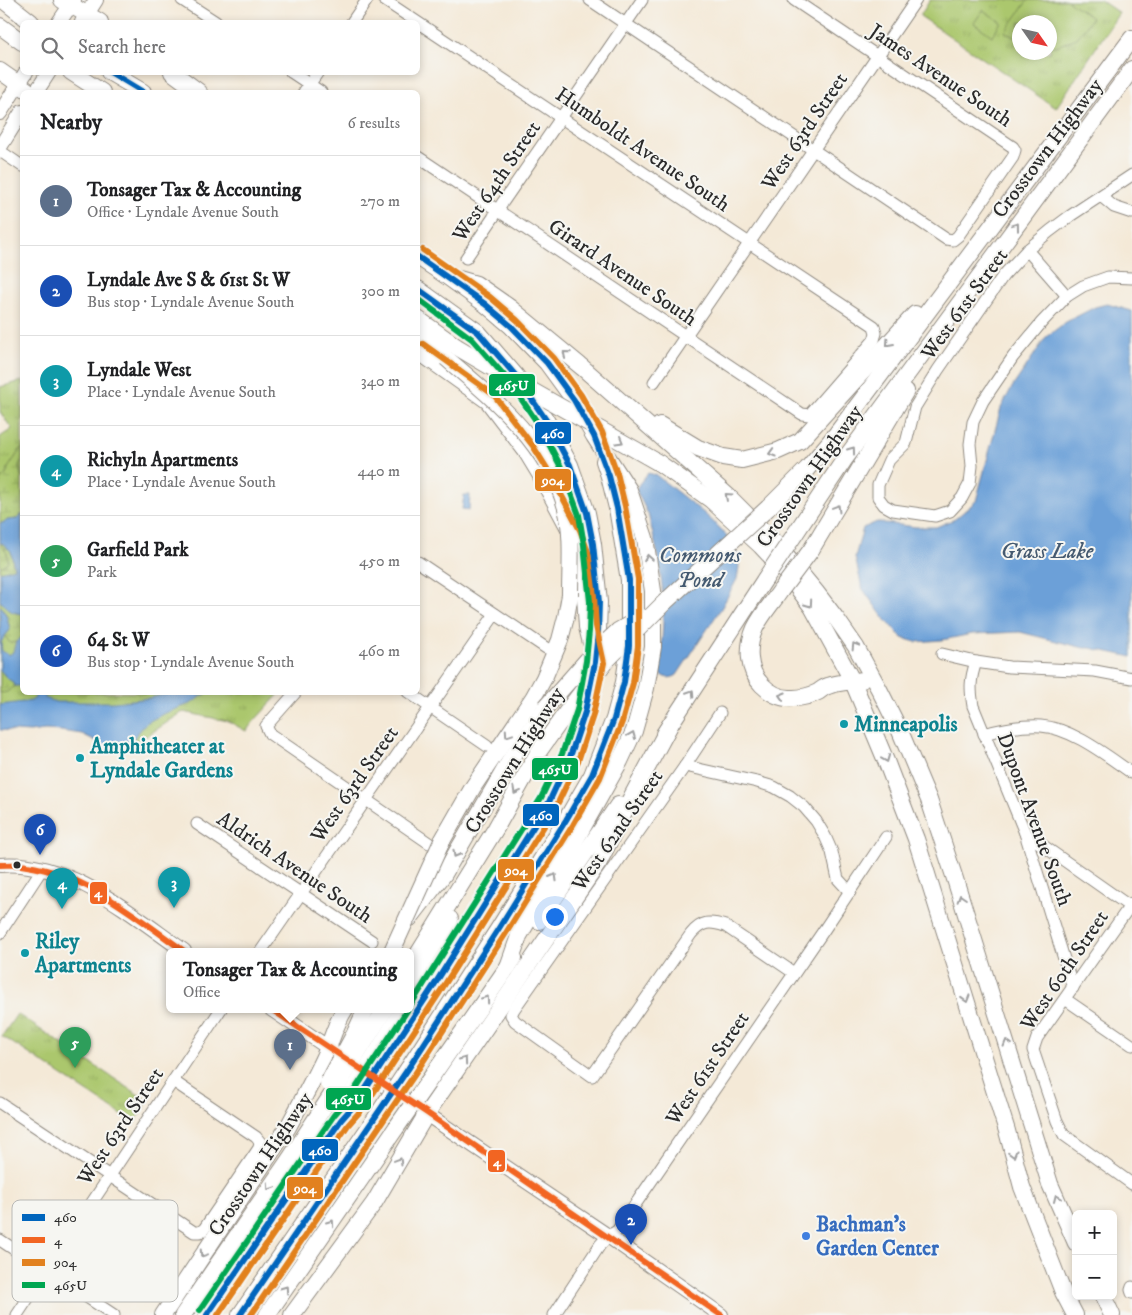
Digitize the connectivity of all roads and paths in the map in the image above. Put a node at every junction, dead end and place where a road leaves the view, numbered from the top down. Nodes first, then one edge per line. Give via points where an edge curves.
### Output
1 (3, 0) edge
2 (96, 0) edge
3 (182, 0) edge
4 (367, 0) edge
5 (384, 0) edge
6 (590, 0) edge
7 (642, 0) edge
8 (794, 0) edge
9 (916, 0) edge
10 (69, 2) edge
11 (29, 20) edge
12 (60, 20) edge
13 (90, 20) edge
14 (213, 20) edge
15 (353, 20) edge
16 (414, 20) edge
17 (420, 24) edge
18 (626, 24) junction
19 (0, 26) edge
20 (1132, 38) edge
21 (19, 40) edge
22 (878, 56) junction
23 (1132, 69) edge
24 (0, 71) edge
25 (47, 75) edge
26 (76, 75) edge
27 (114, 75) edge
28 (176, 75) edge
29 (294, 75) edge
30 (316, 75) edge
31 (25, 83) edge
32 (306, 89) edge
33 (37, 90) edge
34 (99, 90) edge
35 (139, 90) edge
36 (196, 90) edge
37 (0, 113) edge
38 (20, 115) edge
39 (561, 117) junction
40 (0, 146) edge
41 (813, 150) junction
42 (0, 151) edge
43 (420, 158) edge
44 (20, 165) edge
45 (1132, 175) edge
46 (1101, 196) junction
47 (498, 211) junction
48 (1132, 213) edge
49 (750, 242) junction
50 (980, 242) junction
51 (1027, 250) junction
52 (420, 258) edge
53 (466, 258) dead end
54 (445, 275) junction
55 (1132, 278) edge
56 (420, 290) edge
57 (1067, 296) junction
58 (956, 308) junction
59 (420, 322) edge
60 (420, 336) edge
61 (686, 336) junction
62 (420, 352) edge
63 (451, 352) junction
64 (583, 368) junction
65 (654, 382) dead end
66 (808, 415) joint
67 (594, 436) junction
68 (420, 563) edge
69 (665, 602) junction
70 (495, 614) junction
71 (832, 644) junction
72 (546, 648) dead end
73 (942, 654) dead end
74 (595, 662) junction
75 (976, 662) junction
76 (1132, 678) edge
77 (852, 682) junction
78 (827, 686) junction
79 (879, 689) junction
80 (293, 695) edge
81 (412, 695) edge
82 (430, 707) junction
83 (720, 713) dead end
84 (670, 725) junction
85 (984, 734) junction
86 (487, 746) dead end
87 (685, 766) junction
88 (1132, 773) edge
89 (366, 799) junction
90 (197, 824) dead end
91 (496, 828) junction
92 (1025, 833) junction
93 (886, 837) dead end
94 (435, 842) junction
95 (0, 865) edge
96 (42, 869) junction
97 (850, 892) junction
98 (302, 894) junction
99 (1131, 906) edge
100 (0, 933) edge
101 (378, 946) edge
102 (180, 948) edge
103 (263, 948) edge
104 (393, 948) edge
105 (414, 961) edge
106 (508, 967) junction
107 (794, 973) junction
108 (1073, 988) junction
109 (414, 989) edge
110 (414, 994) edge
111 (1065, 1000) junction
112 (218, 1013) edge
113 (277, 1013) edge
114 (342, 1013) edge
115 (367, 1013) edge
116 (384, 1013) edge
117 (398, 1013) edge
118 (399, 1013) edge
119 (372, 1044) junction
120 (1132, 1045) edge
121 (328, 1048) junction
122 (173, 1081) junction
123 (343, 1092) junction
124 (0, 1103) edge
125 (427, 1113) junction
126 (110, 1176) junction
127 (1132, 1184) edge
128 (94, 1200) edge
129 (146, 1200) edge
130 (178, 1221) edge
131 (1072, 1234) edge
132 (608, 1236) junction
133 (0, 1240) edge
134 (12, 1248) edge
135 (178, 1292) edge
136 (1105, 1300) edge
137 (26, 1302) edge
138 (94, 1302) edge
139 (172, 1302) edge
140 (17, 1315) edge
141 (114, 1315) edge
142 (163, 1315) edge
143 (182, 1315) edge
144 (207, 1315) edge
145 (240, 1315) edge
146 (267, 1315) edge
147 (292, 1315) edge
148 (554, 1315) edge
149 (721, 1315) edge
150 (1074, 1315) edge
151 (1112, 1315) edge

1 - 11 highway
2 - 13 main road
3 - 14 street
4 - 15 street
5 - 16 street, Humboldt Avenue South
6 - 18 street
7 - 18 street, West 64th Street
8 - 22 street, James Avenue South
9 - 22 street, West 63rd Street
10 - 12 main road
10 - 13 highway
17 - 39 street, Humboldt Avenue South
18 - 39 street, West 64th Street
18 - 41 street
19 - 21 highway
20 - 50 highway, Crosstown Highway
22 - 41 street, West 63rd Street
22 - 41 street, James Avenue South via 1010,144 1015,150 1014,157 953,240
58 -> 23 highway, Crosstown Highway
24 - 31 highway
25 - 33 main road
26 - 34 highway
27 - 35 highway
28 - 36 highway
29 - 32 street
30 - 32 street
31 - 37 main road
38 - 40 main road
39 - 47 street, West 64th Street
39 - 49 street, Humboldt Avenue South
41 - 49 street, West 63rd Street
42 - 44 street
43 - 47 street, Girard Avenue South
45 - 46 street, West 61st Street
46 - 48 street via 1114,207
46 - 51 street, West 61st Street
47 - 53 street, West 64th Street
47 - 61 street, Girard Avenue South
49 - 61 street, West 63rd Street
49 - 66 street, Humboldt Avenue South via 874,326 874,340
50 -> 64 highway via 800,441 778,452 742,460 698,448 642,413
50 - 69 highway, Crosstown Highway, bridge via 807,469
51 - 57 street
51 - 57 street, West 61st Street via 1003,276 915,407 906,443 890,460 878,485 878,497 884,505 893,510 935,516 950,511 962,498 970,483 973,422 983,400 1013,357
52 - 54 highway
64 -> 54 highway via 476,284
54 - 67 highway via 511,326 548,363
55 - 57 street via 1108,277
56 - 74 highway via 478,332 516,376 546,420 570,466 587,513 593,544 599,602
78 -> 58 highway, bridge via 804,698 790,699 771,692 755,676 750,662 752,635 811,550
84 -> 58 highway, Crosstown Highway, bridge via 844,460
59 - 63 highway
60 - 63 highway
61 - 65 street, West 63rd Street
61 - 66 street, Girard Avenue South
62 - 74 highway via 488,401 540,474 579,554 587,627
63 -> 71 highway, bridge via 513,380 659,463 711,500 788,575 812,607
63 -> 94 highway, bridge via 530,437 552,474 566,508 570,596 560,640 544,678
79 -> 64 highway via 838,621 777,545 729,496
106 -> 67 highway via 519,936 620,761 634,732 648,680 653,647 653,591 645,538 630,490
67 - 145 highway, bridge via 617,508 628,580 629,646 614,719 592,775 408,1069
68 - 70 street
69 -> 91 highway, Crosstown Highway, bridge via 605,662 571,706 539,751
69 -> 101 highway, bridge via 618,631 588,659 545,708 512,757 444,874
70 - 72 street
70 - 82 street, West 63rd Street
71 - 77 highway
71 - 78 highway via 836,666
73 - 75 street
74 - 110 highway via 585,712 570,757 549,802 478,917
75 - 76 street via 1095,671
75 - 85 street, Dupont Avenue South via 970,691
77 - 78 highway
77 - 79 highway via 864,680
77 -> 150 highway via 916,839 1022,1187
131 -> 79 highway via 1050,1184 937,824 908,750
80 - 89 street via 266,726 270,734
81 - 82 street
82 - 86 street
82 - 89 street, West 63rd Street
83 - 87 street, West 62nd Street
84 - 106 highway, Crosstown Highway
125 -> 84 highway via 599,862
85 - 88 street via 1041,726 1056,729 1084,741
85 - 92 street, Dupont Avenue South
87 - 97 street via 757,782 790,796 816,821 832,852 838,878
87 - 107 street, West 62nd Street via 514,1009 514,1021 592,1076 698,926 716,923 725,926
89 - 94 street
89 - 98 street, West 63rd Street
90 - 98 street, Aldrich Avenue South
91 - 105 highway, Crosstown Highway
91 - 109 highway
92 - 99 street
92 - 108 street, Dupont Avenue South
93 - 97 street, West 61st Street
94 - 104 highway, bridge
95 - 96 main road
96 - 100 street
96 - 102 main road via 94,890
97 - 107 street, West 61st Street
98 - 101 street, Aldrich Avenue South
98 - 103 street, West 63rd Street
99 - 108 street, West 60th Street
146 -> 106 highway, Crosstown Highway, bridge
107 - 132 street, West 61st Street via 617,1232
108 - 111 street, West 60th Street
111 - 120 street
111 - 127 street, West 60th Street via 1037,1038 1033,1050 1057,1121 1064,1135
112 - 122 street, West 63rd Street
113 - 121 main road
114 - 121 highway
115 - 119 highway
116 - 119 highway, Crosstown Highway
117 - 119 highway
118 - 119 highway
119 - 123 highway, Crosstown Highway, bridge
119 - 123 highway, bridge
121 - 125 main road
121 -> 135 highway via 288,1127
122 - 126 street, West 63rd Street
122 - 130 street via 260,1142 254,1156 204,1229 194,1232
123 -> 143 highway, Crosstown Highway via 291,1157
123 - 144 highway via 341,1120
124 - 126 street
125 - 132 main road
147 -> 125 highway via 374,1203
126 - 128 street, West 63rd Street
126 - 129 street
132 - 148 street, West 61st Street
132 - 149 main road
133 - 134 street
136 - 151 highway
137 - 140 street, West 63rd Street
138 - 141 street
139 -> 142 highway

